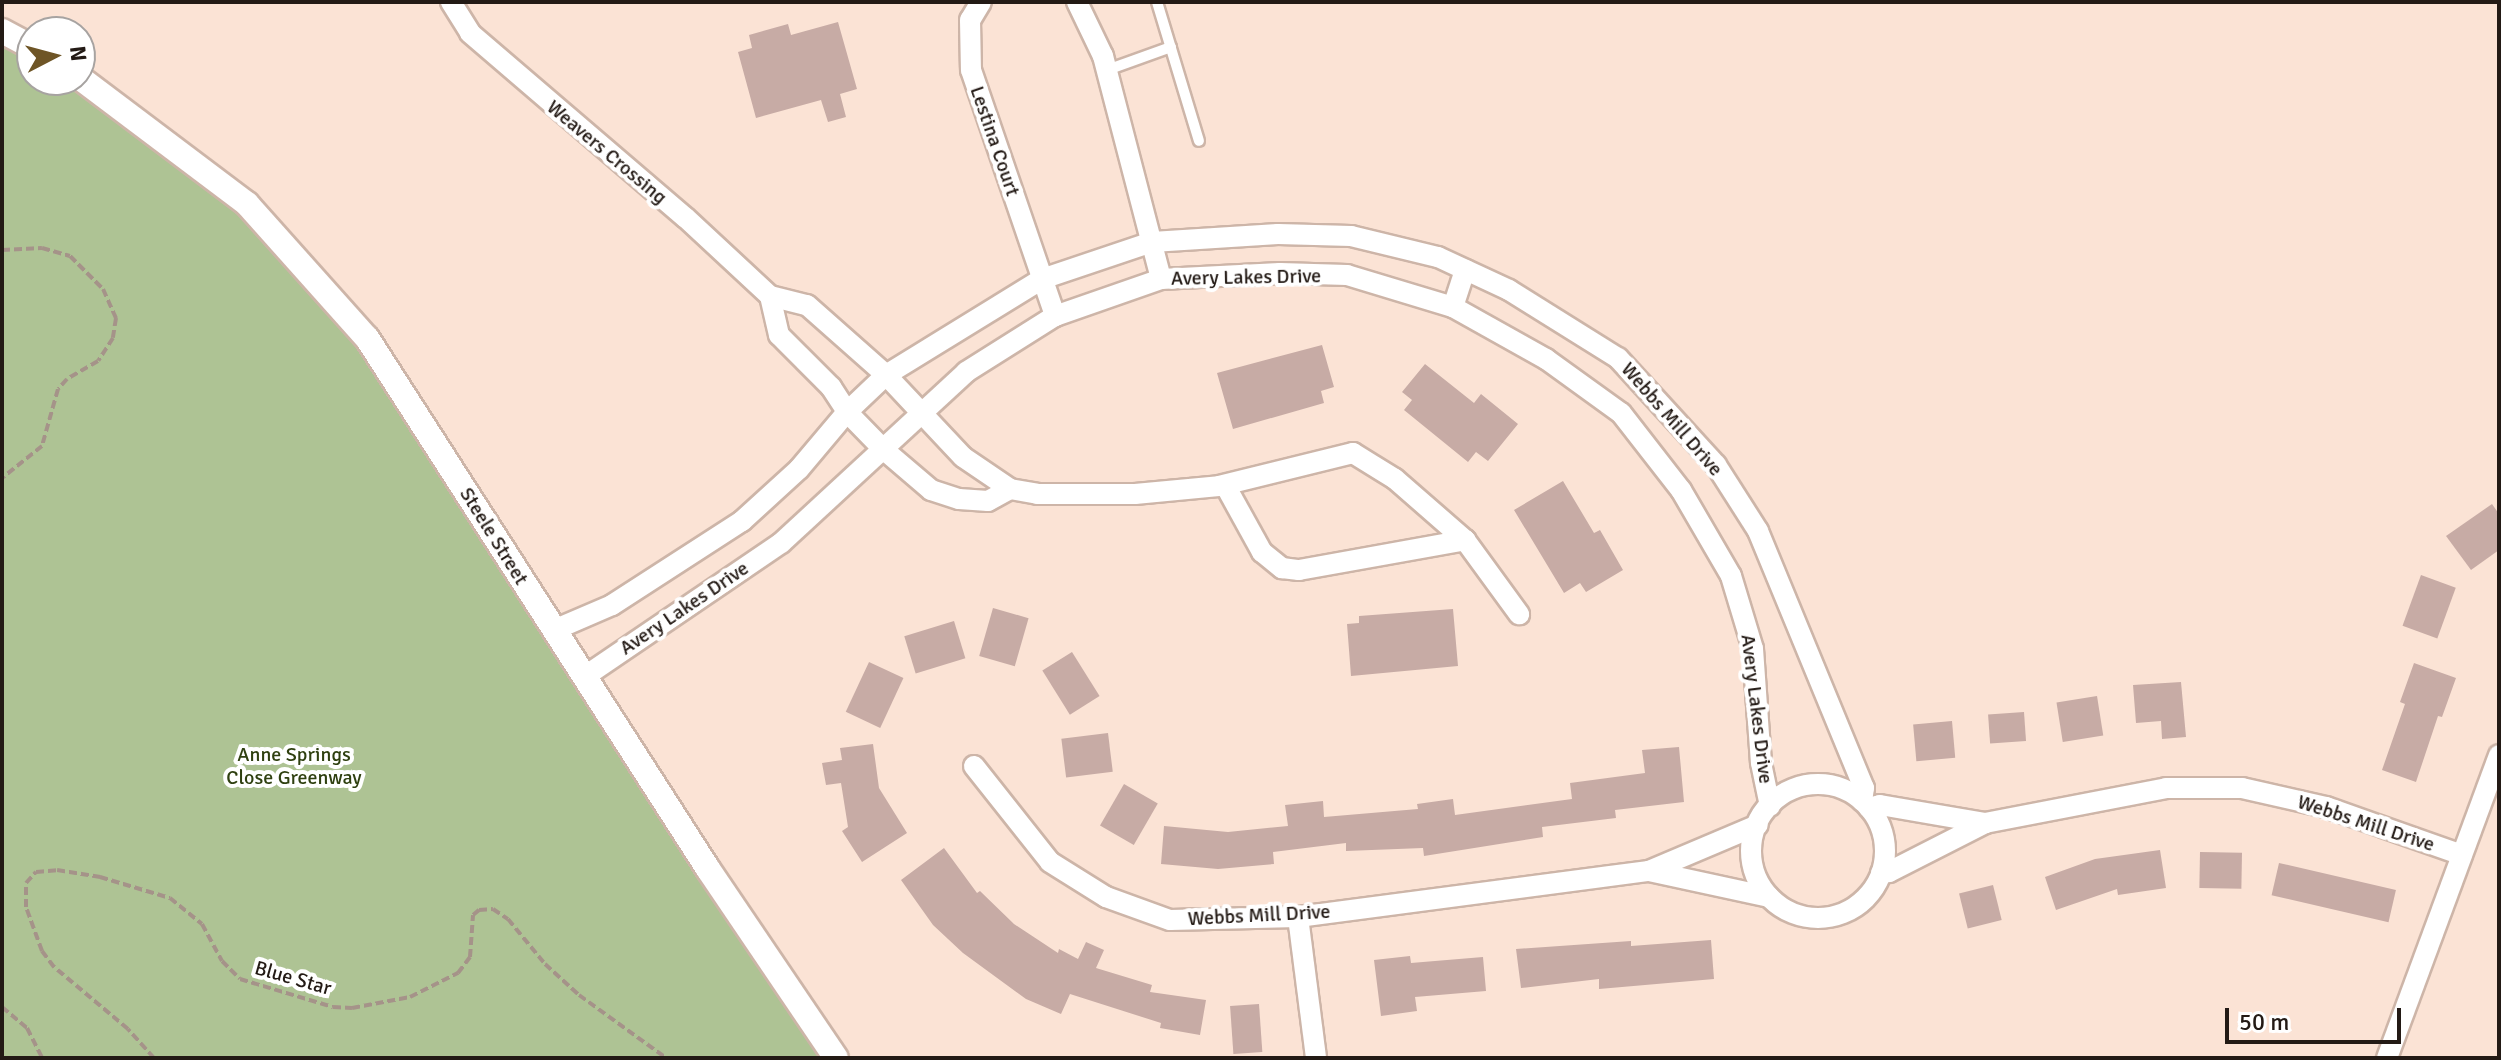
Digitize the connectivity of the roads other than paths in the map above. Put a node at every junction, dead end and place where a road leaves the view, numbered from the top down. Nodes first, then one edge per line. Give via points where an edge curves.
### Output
1 (451, 2) edge
2 (981, 2) edge
3 (1077, 2) edge
4 (1157, 2) edge
5 (1171, 47) junction
6 (1107, 70) junction
7 (96, 90) edge
8 (1199, 141) dead end
9 (1152, 242) junction
10 (1465, 270) junction
11 (1042, 279) junction
12 (1161, 279) junction
13 (770, 296) junction
14 (1453, 307) junction
15 (1055, 316) junction
16 (886, 375) junction
17 (847, 412) junction
18 (920, 414) junction
19 (883, 449) junction
20 (1225, 485) junction
21 (1010, 489) junction
22 (1465, 540) junction
23 (1519, 614) dead end
24 (554, 630) junction
25 (584, 677) junction
26 (2499, 755) edge
27 (974, 766) dead end
28 (1865, 805) junction
29 (1770, 806) junction
30 (1985, 823) junction
31 (1758, 825) junction
32 (2462, 855) junction
33 (1649, 871) junction
34 (1881, 873) junction
35 (1769, 897) junction
36 (1298, 917) junction
37 (836, 1058) edge
38 (1316, 1058) edge
39 (2387, 1058) edge

1 - 13 street, Weavers Crossing via 470,33
2 - 11 street, Lestina Court via 970,20 971,70
3 - 6 street
4 - 5 lane
5 - 6 lane
5 - 8 lane
6 - 9 street
7 - 24 street, Steele Street via 247,204 367,338
9 - 10 street, Webbs Mill Drive via 1278,234 1351,236 1438,257
9 - 11 street, Avery Lakes Drive
9 - 12 street
10 - 14 street
10 - 28 street, Webbs Mill Drive via 1509,290 1618,358 1716,465 1758,531 1864,788
11 - 15 street, Lestina Court
11 - 16 street, Avery Lakes Drive
12 - 14 street, Avery Lakes Drive via 1347,275
12 - 15 street, Avery Lakes Drive
13 - 16 street, Weavers Crossing via 807,305
13 - 17 street via 779,335 831,387
14 - 29 street, Avery Lakes Drive via 1546,359 1621,413 1681,490 1731,576 1753,649 1761,763
15 - 18 street, Avery Lakes Drive via 966,372
16 - 17 street, Avery Lakes Drive
16 - 18 street, Weavers Crossing
17 - 19 street
17 - 24 street, Avery Lakes Drive via 799,469 742,521 612,605
18 - 19 street, Avery Lakes Drive
18 - 21 street, Weavers Crossing via 963,457
19 - 21 street via 931,490 959,499 988,501
19 - 25 street, Avery Lakes Drive via 781,543
20 - 21 street via 1135,494
20 - 22 street via 1353,453 1395,479
20 - 22 street via 1262,552 1282,568 1299,570
22 - 23 street
24 - 25 street, Steele Street
25 - 37 street, Steele Street
26 - 32 street
27 - 36 street, Webbs Mill Drive via 1050,862 1106,897 1170,920
28 - 29 street via 1834,786 1812,784 1791,790
28 - 30 street, Webbs Mill Drive
28 - 34 street via 1883,832 1886,855
29 - 31 street
30 - 32 street, Webbs Mill Drive via 2166,788 2242,788 2326,807
30 - 34 street, Webbs Mill Drive
31 - 33 street, Webbs Mill Drive
31 - 35 street via 1752,859
32 - 39 street
33 - 35 street, Webbs Mill Drive
33 - 36 street, Webbs Mill Drive
34 - 35 street via 1868,897 1827,918 1786,910
36 - 38 street

